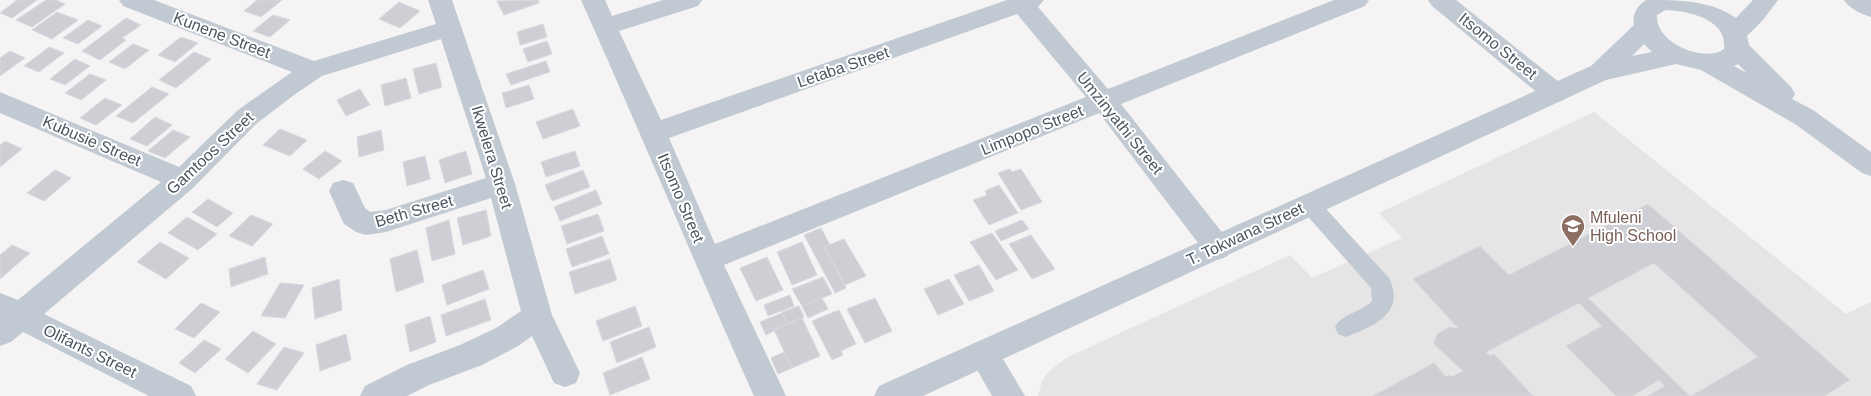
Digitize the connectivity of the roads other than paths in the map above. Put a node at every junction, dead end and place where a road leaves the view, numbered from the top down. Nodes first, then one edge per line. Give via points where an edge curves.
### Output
1 (131, 0) edge
2 (440, 0) edge
3 (593, 0) edge
4 (690, 0) edge
5 (1357, 0) edge
6 (1440, 0) edge
7 (1727, 0) edge
8 (1766, 0) edge
9 (1856, 0) edge
10 (1024, 1) edge
11 (1681, 2) edge
12 (1871, 10) edge
13 (1640, 15) edge
14 (605, 27) junction
15 (450, 28) junction
16 (1736, 41) junction
17 (1677, 55) junction
18 (1706, 62) junction
19 (313, 70) junction
20 (1600, 72) junction
21 (1556, 93) junction
22 (1104, 101) junction
23 (0, 102) edge
24 (1804, 117) junction
25 (654, 133) junction
26 (1871, 166) edge
27 (183, 180) junction
28 (501, 184) junction
29 (343, 191) dead end
30 (1310, 205) junction
31 (1218, 248) junction
32 (707, 258) junction
33 (537, 316) junction
34 (6, 318) edge
35 (1346, 327) dead end
36 (983, 354) junction
37 (566, 373) dead end
38 (180, 396) edge
39 (376, 396) edge
40 (770, 396) edge
41 (890, 396) edge
42 (1009, 396) edge

1 - 19 street, Kunene Street
2 - 15 street, Ikwelera Street
3 - 14 street, Itsomo Street
4 - 14 street
5 - 22 street, Limpopo Street
6 - 21 street, Itsomo Street
7 - 11 street
8 - 16 street
9 - 12 street
10 - 22 street, Umzinyathi Street
10 - 25 street, Letaba Street
11 - 13 street, T. Tokwana Street via 1655,5
11 - 16 street via 1717,16
13 - 17 street via 1652,38
13 - 20 street, T. Tokwana Street
14 - 25 street, Itsomo Street
15 - 19 street, Gamtoos Street
15 - 28 street, Ikwelera Street
16 - 18 street via 1733,55
16 - 24 street
17 - 18 street
17 - 20 street, T. Tokwana Street
18 - 24 street
19 - 27 street, Gamtoos Street via 247,117
20 - 21 street, T. Tokwana Street
21 - 30 street, T. Tokwana Street
22 - 31 street, Umzinyathi Street
22 - 32 street, Limpopo Street
23 - 27 street, Kubusie Street
24 - 26 street
25 - 32 street, Itsomo Street
27 - 34 street, Gamtoos Street
28 - 29 street, Beth Street via 386,222 366,224 354,216
28 - 33 street, Ikwelera Street
30 - 31 street, T. Tokwana Street
30 - 35 lane via 1381,284 1384,292 1381,308
31 - 36 street, T. Tokwana Street
32 - 40 street, Itsomo Street
33 - 37 street, Ikwelera Street
33 - 39 street via 507,337 471,355 418,375
34 - 38 street, Olifants Street
36 - 41 street, T. Tokwana Street
36 - 42 street

